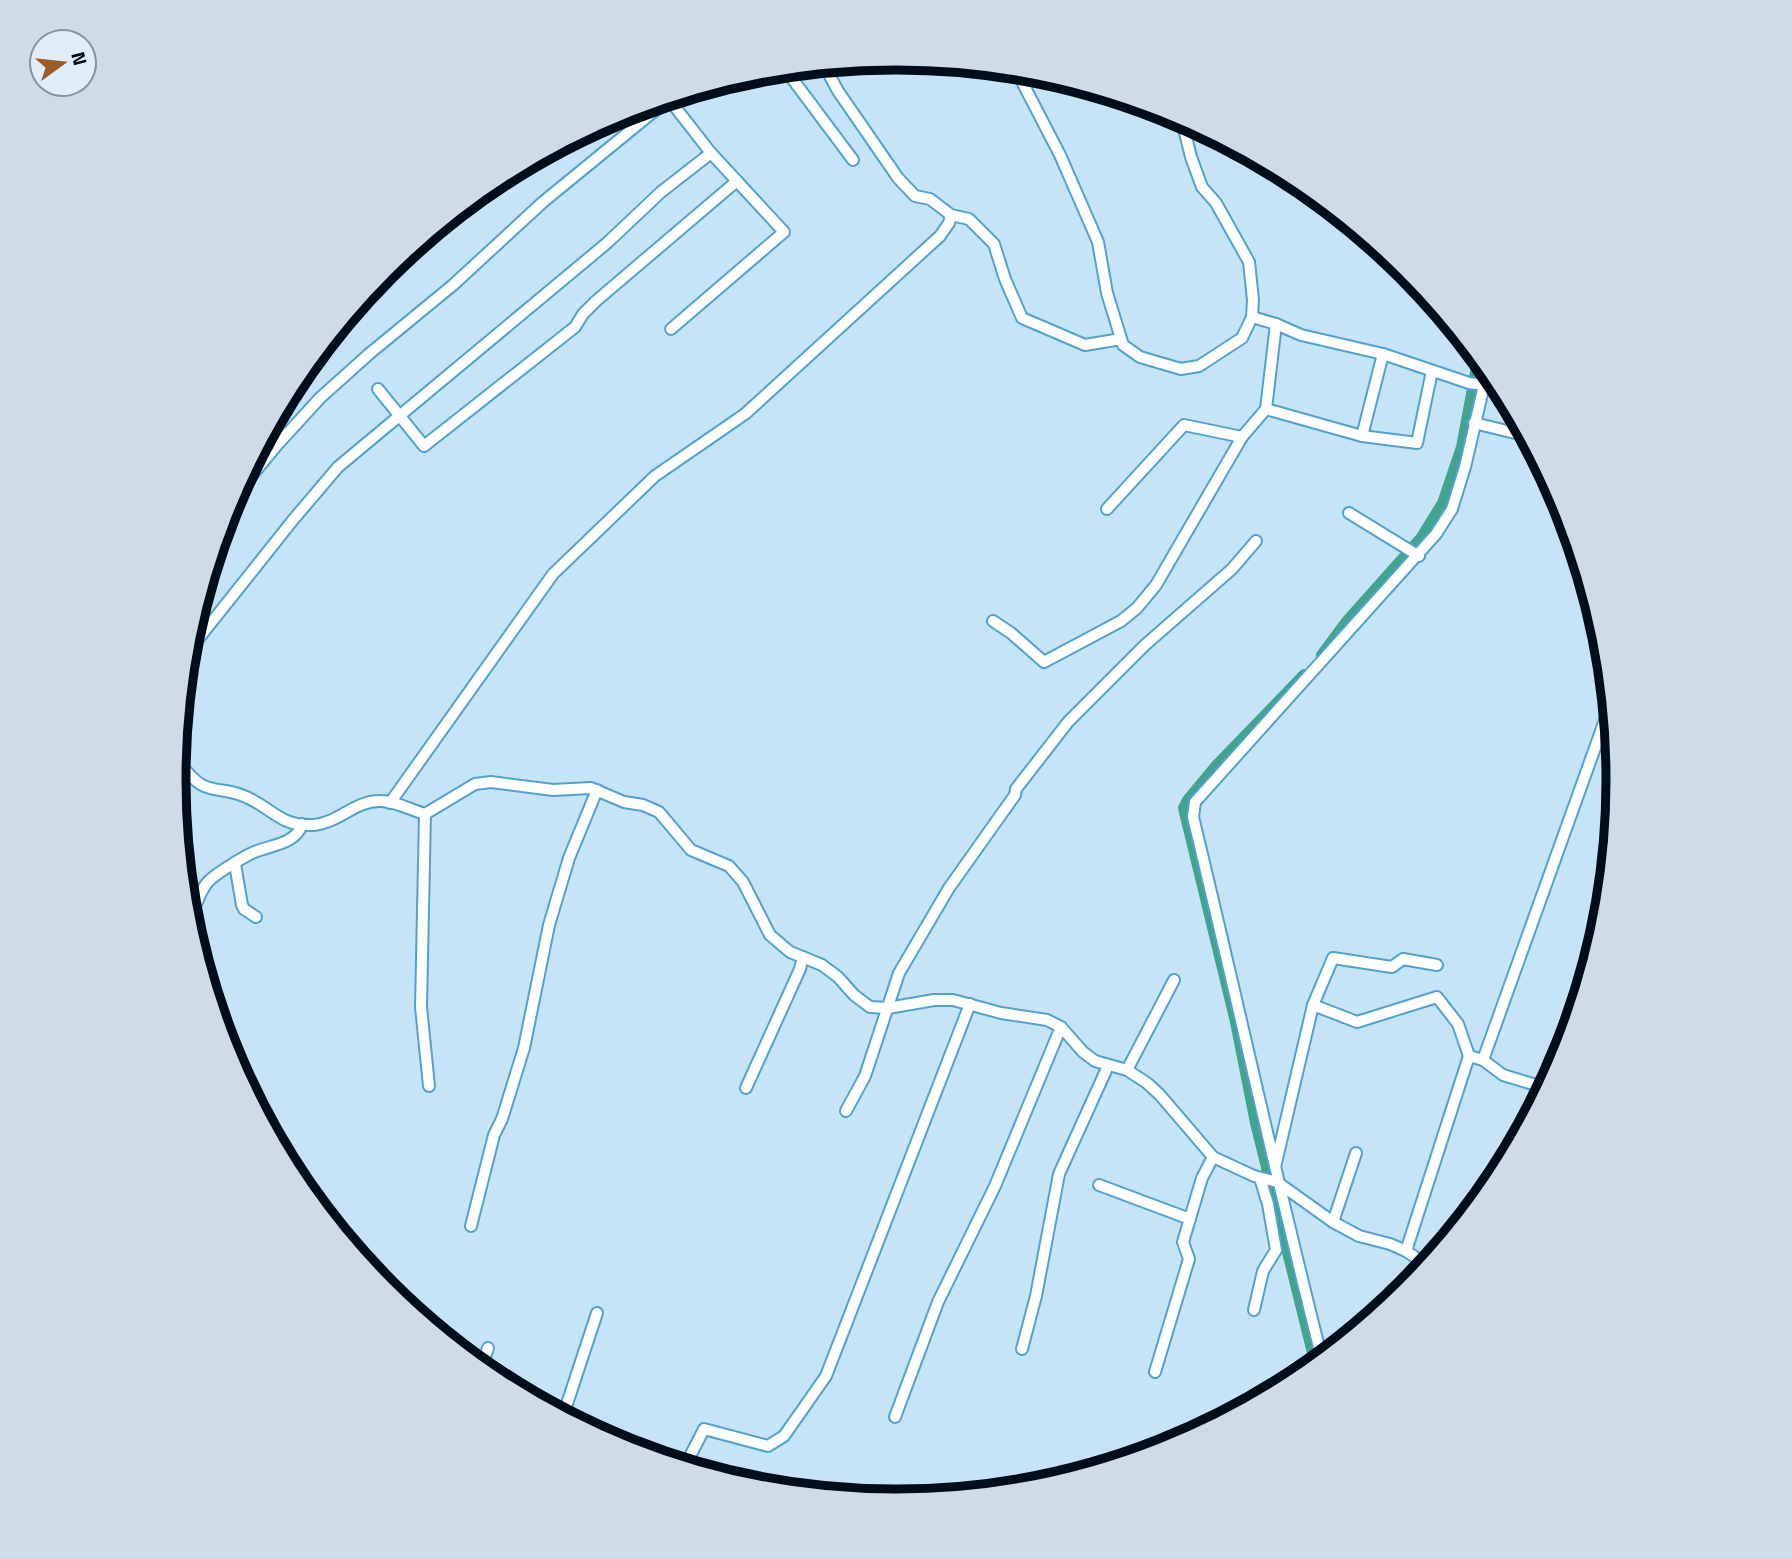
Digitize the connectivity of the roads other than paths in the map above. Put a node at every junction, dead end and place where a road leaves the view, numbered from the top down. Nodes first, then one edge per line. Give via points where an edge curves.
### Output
1 (829, 74) edge
2 (792, 78) edge
3 (1022, 82) edge
4 (674, 106) edge
5 (647, 116) edge
6 (1185, 132) edge
7 (711, 153) junction
8 (853, 160) dead end
9 (737, 181) junction
10 (951, 215) junction
11 (1252, 317) junction
12 (1276, 324) junction
13 (671, 329) dead end
14 (1121, 339) junction
15 (1383, 355) junction
16 (1432, 371) junction
17 (1481, 378) edge
18 (1477, 385) junction
19 (378, 389) dead end
20 (1266, 409) junction
21 (401, 415) junction
22 (1474, 423) junction
23 (1514, 433) edge
24 (1362, 436) junction
25 (1242, 437) junction
26 (261, 465) edge
27 (1107, 509) dead end
28 (1349, 513) dead end
29 (1256, 541) dead end
30 (1413, 552) junction
31 (993, 621) dead end
32 (202, 635) edge
33 (1603, 727) edge
34 (186, 769) edge
35 (597, 790) junction
36 (390, 803) junction
37 (425, 814) junction
38 (302, 824) junction
39 (235, 864) junction
40 (198, 905) edge
41 (256, 917) dead end
42 (803, 957) junction
43 (1437, 965) dead end
44 (1174, 981) dead end
45 (970, 1004) junction
46 (1313, 1005) junction
47 (888, 1008) junction
48 (1061, 1027) junction
49 (1469, 1056) junction
50 (1483, 1060) junction
51 (1108, 1066) junction
52 (1127, 1070) junction
53 (1536, 1085) edge
54 (429, 1086) dead end
55 (746, 1088) dead end
56 (846, 1111) dead end
57 (1356, 1153) dead end
58 (1213, 1157) junction
59 (1270, 1178) junction
60 (1099, 1185) dead end
61 (1190, 1219) junction
62 (1334, 1222) junction
63 (471, 1226) dead end
64 (1406, 1251) junction
65 (1418, 1259) edge
66 (1254, 1310) dead end
67 (597, 1313) dead end
68 (488, 1348) dead end
69 (1319, 1348) edge
70 (1022, 1349) dead end
71 (485, 1357) edge
72 (1155, 1372) dead end
73 (566, 1407) edge
74 (895, 1417) dead end
75 (689, 1458) edge

1 - 10 street via 898,178 915,196 930,199
2 - 8 street
3 - 14 street via 1098,242
4 - 7 street
5 - 26 street via 320,398
6 - 11 street via 1202,187 1216,202 1249,262
7 - 9 street
7 - 21 street
9 - 13 street via 784,232
9 - 21 street via 597,301 575,327 424,446
10 - 14 street via 970,219 994,244 1023,318 1085,345
10 - 36 street via 940,236 803,362 745,414 655,476 553,574
11 - 12 street
11 - 14 street via 1242,338 1199,366 1162,365 1140,357
12 - 15 street via 1301,335
12 - 20 street
15 - 16 street
15 - 24 street
16 - 18 street
16 - 24 street via 1417,443
17 - 18 street
18 - 22 street
19 - 21 street
20 - 24 street
20 - 25 street
21 - 32 street via 338,467
22 - 23 street
22 - 30 street via 1452,509
25 - 27 street via 1184,425
25 - 31 street via 1156,585 1121,621 1044,662
28 - 30 street
29 - 47 street via 1232,569 1145,645 1061,732 1016,789 899,973
30 - 59 street via 1195,802 1193,817 1239,1008
33 - 50 street
34 - 38 street via 206,787 245,796 278,818
35 - 37 street via 481,783
35 - 42 street via 659,812 691,850 729,866 743,882 771,935
35 - 63 street via 569,858 549,925 524,1048 494,1135
36 - 37 street
36 - 38 street via 364,803 316,825
37 - 54 street via 422,1007
38 - 39 street via 292,839 251,853
39 - 40 street via 207,882
39 - 41 street via 242,905
42 - 47 street via 822,965 870,1007
42 - 55 street
43 - 46 street via 1403,959 1392,967 1333,958
44 - 52 street
45 - 47 street via 934,1000
45 - 48 street
45 - 75 street via 827,1376 784,1436 768,1446 704,1429
46 - 49 street via 1357,1022 1437,997 1458,1024
46 - 59 street
47 - 56 street via 865,1076
48 - 51 street via 1083,1052
48 - 74 street via 995,1186 938,1302
49 - 50 street
49 - 64 street
50 - 53 street via 1503,1075
51 - 52 street
51 - 70 street via 1059,1174
52 - 58 street via 1160,1095
57 - 62 street
58 - 59 street
58 - 61 street
59 - 62 street
59 - 66 street via 1268,1204 1276,1250 1263,1272
59 - 69 street
60 - 61 street
61 - 72 street via 1183,1242 1189,1259
62 - 64 street via 1359,1236
64 - 65 street
67 - 73 street
68 - 71 street

